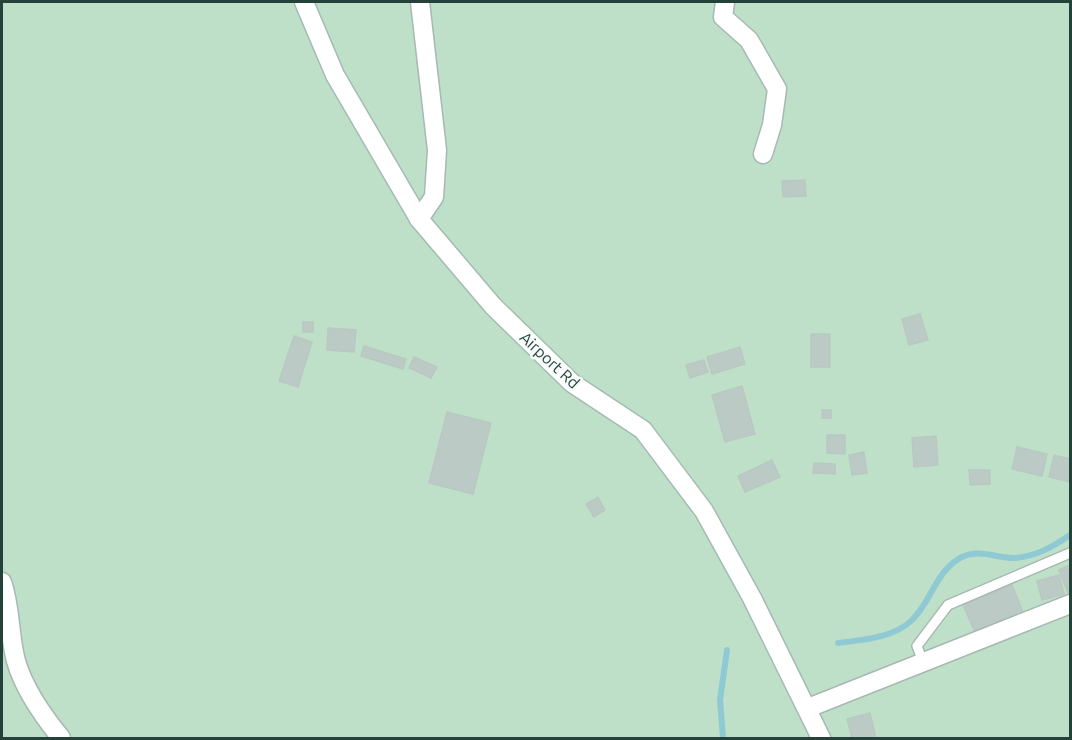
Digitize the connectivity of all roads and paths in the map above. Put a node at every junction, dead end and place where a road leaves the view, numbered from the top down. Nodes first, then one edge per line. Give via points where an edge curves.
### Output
1 (304, 2) edge
2 (420, 2) edge
3 (725, 2) edge
4 (763, 154) dead end
5 (419, 219) junction
6 (1071, 553) edge
7 (2, 582) edge
8 (1071, 604) edge
9 (923, 662) junction
10 (808, 708) junction
11 (61, 738) edge
12 (821, 738) edge

1 - 5 main road, Airport Rd via 335,75
2 - 5 main road via 437,150 434,197
3 - 4 main road via 723,17 749,40 777,89
5 - 10 main road, Airport Rd via 493,306 572,383 643,430 704,511
6 - 9 lane via 948,604 917,646
7 - 11 main road via 16,661 41,713
8 - 9 main road
9 - 10 main road
10 - 12 main road, Airport Rd

